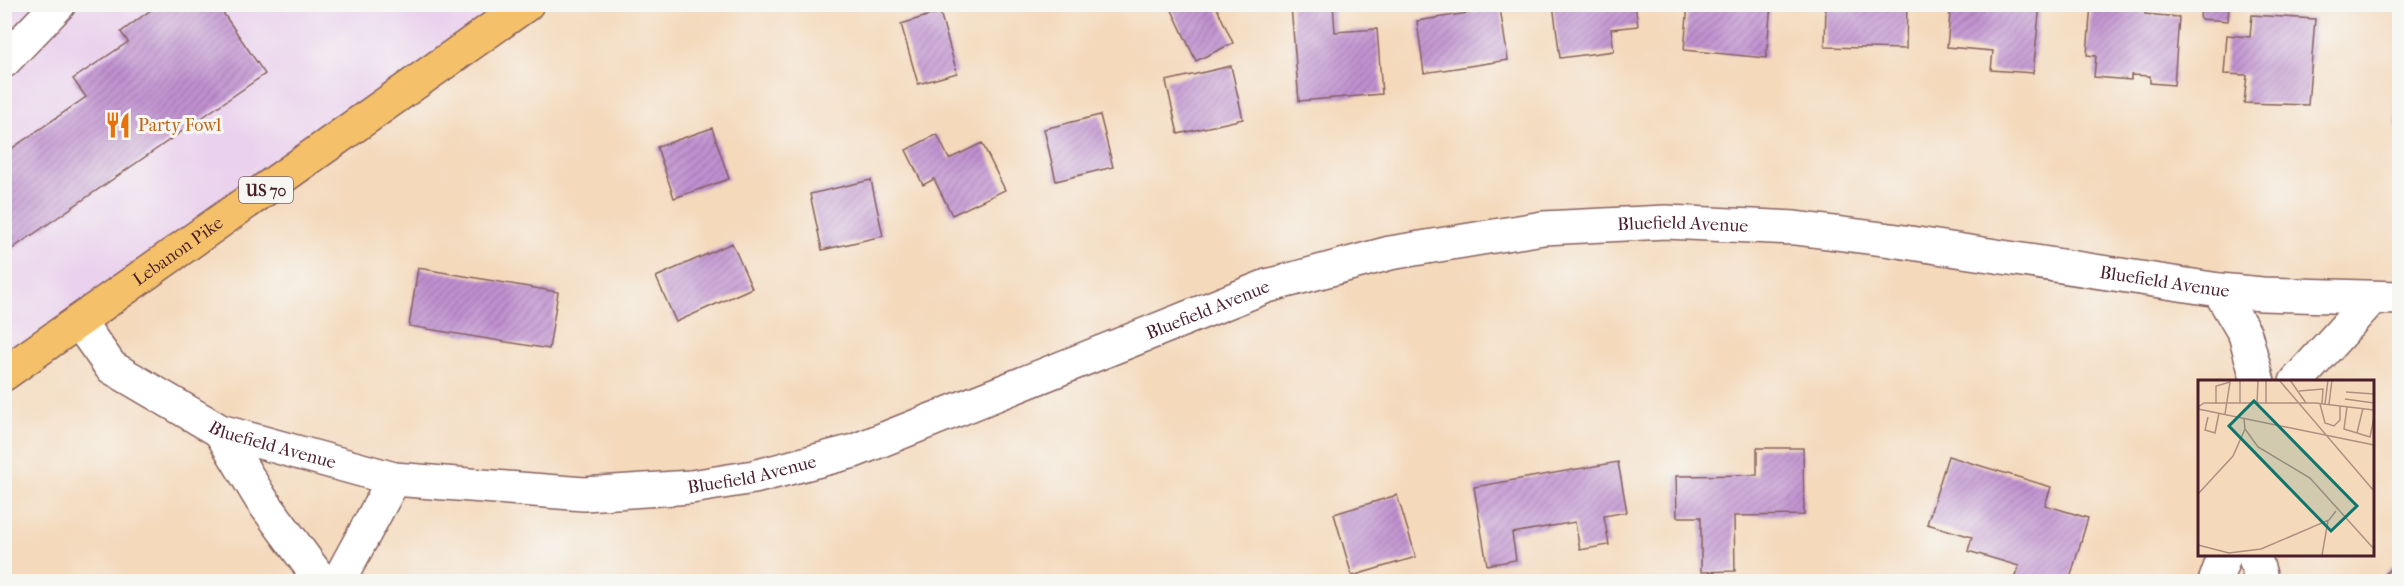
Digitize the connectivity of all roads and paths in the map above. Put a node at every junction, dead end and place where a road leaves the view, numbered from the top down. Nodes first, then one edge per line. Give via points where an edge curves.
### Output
1 (59, 4) edge
2 (527, 4) edge
3 (4, 61) edge
4 (2219, 290) junction
5 (2386, 298) edge
6 (79, 322) junction
7 (4, 374) edge
8 (2257, 380) edge
9 (2298, 380) edge
10 (220, 430) junction
11 (394, 479) junction
12 (2225, 556) edge
13 (2254, 556) edge
14 (322, 582) edge
15 (338, 582) edge
16 (2215, 582) edge
17 (2262, 582) edge

1 - 3 street
2 - 6 main road, Lebanon Pike / US 70
4 - 5 street, Bluefield Avenue
4 - 8 street via 2245,334
4 - 11 street, Bluefield Avenue via 1795,228 1666,222 1543,228 1390,253 1267,286 854,451 754,477 692,487 584,494
5 - 9 street
6 - 7 main road, Lebanon Pike / US 70
6 - 10 street, Bluefield Avenue via 111,367
10 - 11 street, Bluefield Avenue
10 - 14 street via 261,499
11 - 15 street
12 - 16 street
13 - 17 street

